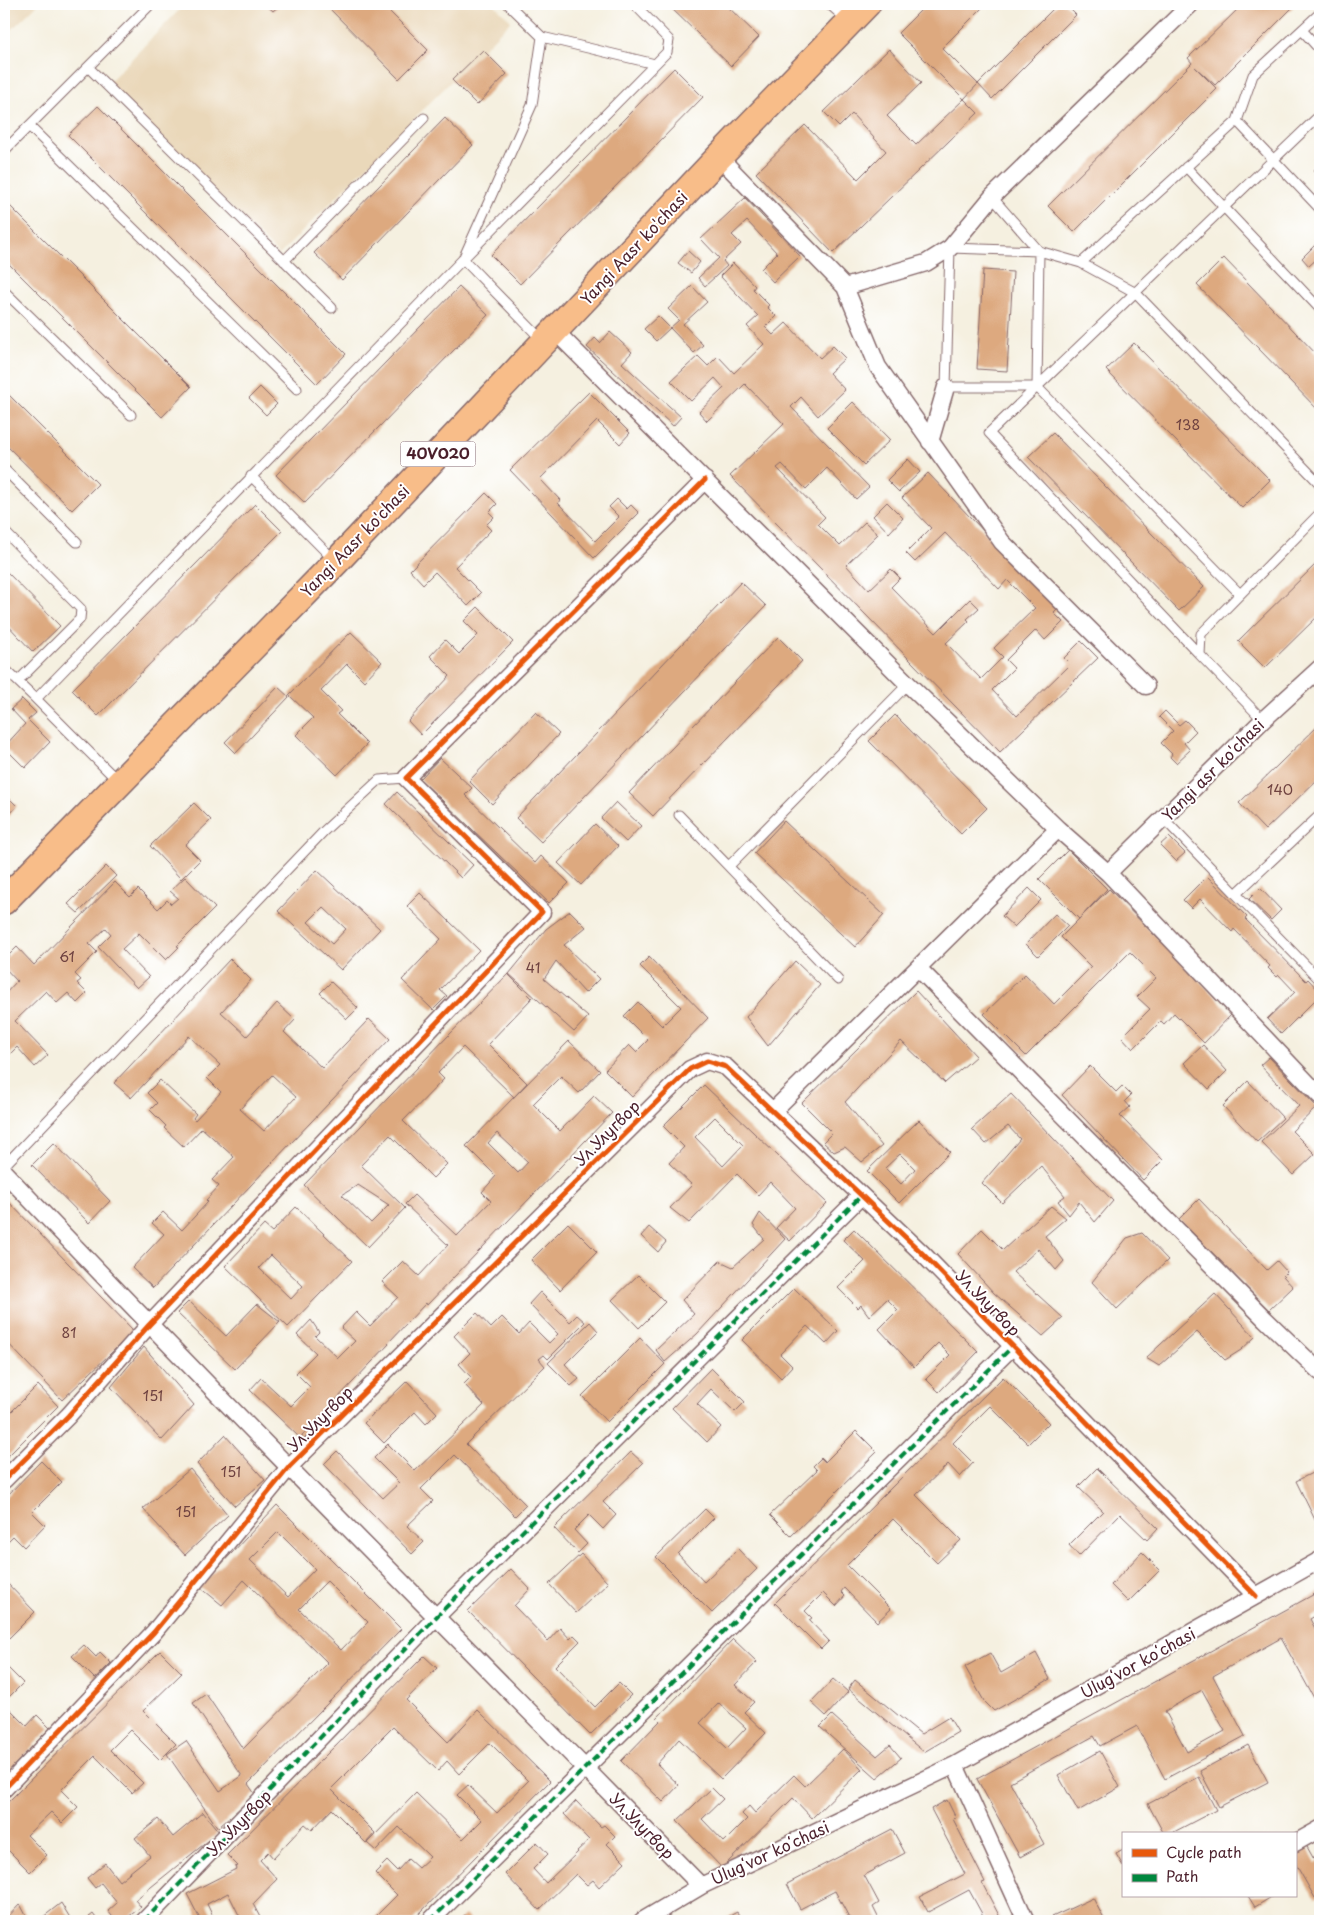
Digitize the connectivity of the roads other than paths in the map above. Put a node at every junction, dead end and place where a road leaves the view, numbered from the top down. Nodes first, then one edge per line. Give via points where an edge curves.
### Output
1 (151, 4) edge
2 (508, 4) edge
3 (634, 4) edge
4 (829, 4) edge
5 (867, 4) edge
6 (1191, 4) edge
7 (1320, 13) edge
8 (849, 23) junction
9 (1302, 30) junction
10 (542, 37) junction
11 (1320, 50) edge
12 (655, 64) junction
13 (88, 68) junction
14 (1320, 115) edge
15 (424, 118) dead end
16 (1237, 120) junction
17 (30, 127) junction
18 (4, 151) edge
19 (719, 157) junction
20 (1274, 160) junction
21 (1186, 167) junction
22 (992, 197) junction
23 (1225, 207) junction
24 (1320, 209) edge
25 (950, 248) junction
26 (1039, 251) junction
27 (463, 259) junction
28 (284, 261) junction
29 (1081, 263) junction
30 (846, 287) junction
31 (4, 291) edge
32 (1136, 293) junction
33 (332, 308) dead end
34 (1320, 309) edge
35 (550, 337) junction
36 (946, 387) junction
37 (1037, 387) junction
38 (297, 389) dead end
39 (131, 415) dead end
40 (930, 442) junction
41 (4, 469) edge
42 (251, 476) junction
43 (705, 480) junction
44 (1320, 484) edge
45 (1320, 513) edge
46 (4, 531) edge
47 (77, 542) dead end
48 (336, 562) junction
49 (1239, 593) junction
50 (1200, 655) junction
51 (4, 668) edge
52 (1320, 668) edge
53 (18, 681) junction
54 (908, 684) junction
55 (1146, 686) dead end
56 (36, 699) junction
57 (1264, 720) junction
58 (406, 778) junction
59 (118, 781) junction
60 (679, 815) dead end
61 (1320, 815) edge
62 (1164, 819) junction
63 (1058, 829) junction
64 (729, 866) junction
65 (1108, 873) junction
66 (1236, 894) junction
67 (4, 901) edge
68 (918, 968) junction
69 (838, 980) dead end
70 (1320, 980) edge
71 (1320, 1096) edge
72 (773, 1111) junction
73 (4, 1166) edge
74 (4, 1172) edge
75 (862, 1196) junction
76 (148, 1325) junction
77 (1013, 1346) junction
78 (1320, 1372) edge
79 (290, 1466) junction
80 (4, 1480) edge
81 (1320, 1560) edge
82 (1256, 1596) junction
83 (437, 1616) junction
84 (955, 1765) junction
85 (586, 1768) junction
86 (4, 1789) edge
87 (1320, 1829) edge
88 (1296, 1842) edge
89 (701, 1886) junction
90 (144, 1921) edge
91 (430, 1921) edge
92 (642, 1921) edge
93 (1026, 1921) edge

1 - 13 lane
2 - 10 lane
3 - 12 lane via 669,40 667,52
4 - 8 lane
5 - 8 main road, Yangi Aasr ko'chasi / 40V020
6 - 22 street
7 - 9 lane
8 - 19 main road, Yangi Aasr ko'chasi / 40V020
9 - 11 lane
9 - 16 lane via 1253,75
10 - 12 lane
10 - 27 lane via 532,105
12 - 27 lane
13 - 17 lane
13 - 28 lane
14 - 20 lane
15 - 28 lane
16 - 20 lane
16 - 21 lane
17 - 18 lane
17 - 38 lane
19 - 30 street
19 - 35 main road, Yangi Aasr ko'chasi / 40V020
20 - 23 lane
20 - 24 lane
21 - 23 lane
21 - 29 lane
22 - 25 street
22 - 26 lane
23 - 32 lane
23 - 34 lane
25 - 26 lane
25 - 30 street via 926,263
25 - 36 lane
26 - 29 lane
26 - 37 lane
27 - 35 lane
27 - 42 lane
28 - 33 lane
29 - 32 lane
30 - 40 street via 878,367
31 - 39 lane
32 - 37 lane
32 - 44 lane
35 - 43 street
35 - 48 main road, Yangi Aasr ko'chasi / 40V020
36 - 37 lane
36 - 40 street
37 - 49 lane
37 - 50 lane via 989,433
40 - 55 street via 1002,542
41 - 47 lane
42 - 48 lane
42 - 56 lane
43 - 54 street
43 - 58 street
45 - 49 lane
46 - 53 lane via 81,609 80,619
48 - 59 main road, Yangi Aasr ko'chasi / 40V020
49 - 50 lane via 1201,634
50 - 57 lane
51 - 53 lane
52 - 57 street, Yangi asr ko'chasi
53 - 56 lane
54 - 63 street
54 - 64 lane
56 - 59 lane
57 - 62 street, Yangi asr ko'chasi
58 - 73 lane via 379,780 324,831
58 - 76 street via 542,912
59 - 67 main road, Yangi Aasr ko'chasi / 40V020
60 - 64 lane
61 - 66 lane
62 - 65 street, Yangi asr ko'chasi
62 - 66 lane
63 - 65 street
63 - 68 street
64 - 69 lane
65 - 71 street
66 - 70 lane
68 - 72 street
68 - 78 street
72 - 75 street, Ул.Улугвор
72 - 79 street, Ул.Улугвор via 726,1067 708,1061 690,1069
74 - 76 street, Ул.Улугвор
75 - 77 street, Ул.Улугвор
75 - 83 street, Ул.Улугвор
76 - 79 street, Ул.Улугвор
76 - 80 street via 68,1416
77 - 82 street, Ул.Улугвор
77 - 85 street
79 - 83 street, Ул.Улугвор
79 - 86 street, Ул.Улугвор via 154,1632
81 - 82 street, Ulugʻvor koʻchasi
82 - 84 street, Ulugʻvor koʻchasi
83 - 85 street, Ул.Улугвор
83 - 90 street, Ул.Улугвор
84 - 89 street, Ulugʻvor koʻchasi
84 - 93 street
85 - 89 street, Ул.Улугвор
85 - 91 street
87 - 88 street
89 - 92 street, Ulugʻvor koʻchasi

